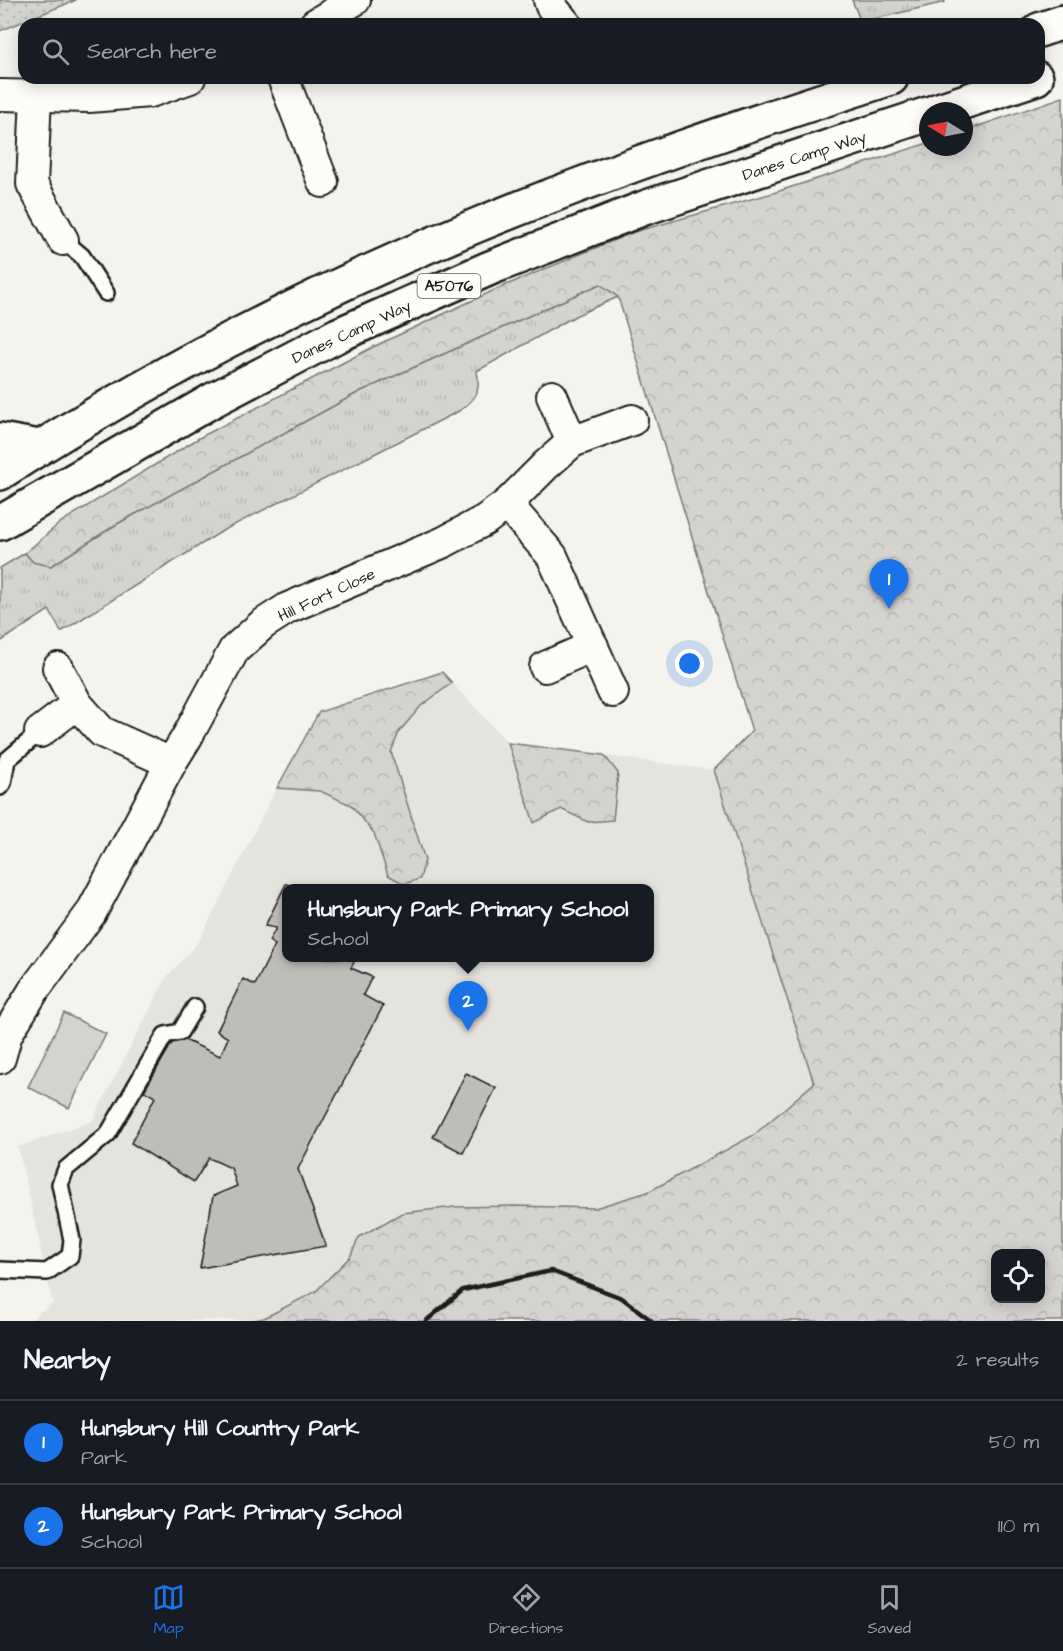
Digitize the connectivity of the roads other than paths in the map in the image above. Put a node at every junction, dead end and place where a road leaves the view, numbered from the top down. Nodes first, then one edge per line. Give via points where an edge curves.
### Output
1 (355, 0) edge
2 (549, 0) edge
3 (325, 18) edge
4 (561, 18) edge
5 (1063, 22) edge
6 (1045, 28) edge
7 (1063, 69) edge
8 (1045, 75) edge
9 (173, 84) edge
10 (285, 84) edge
11 (873, 84) edge
12 (1016, 84) edge
13 (0, 95) edge
14 (36, 96) junction
15 (963, 102) edge
16 (919, 117) edge
17 (323, 182) dead end
18 (63, 240) joint
19 (106, 293) dead end
20 (552, 396) dead end
21 (632, 420) dead end
22 (0, 440) edge
23 (572, 442) junction
24 (39, 447) junction
25 (0, 473) edge
26 (507, 504) junction
27 (0, 523) edge
28 (593, 646) junction
29 (545, 667) dead end
30 (58, 668) dead end
31 (612, 692) dead end
32 (78, 705) junction
33 (40, 732) joint
34 (171, 763) junction
35 (0, 787) edge
36 (195, 1007) dead end
37 (0, 1058) edge
38 (0, 1270) edge

1 - 3 street
2 - 4 street
5 - 6 main road
7 - 8 main road
9 - 14 street via 150,92
10 - 17 street
11 - 24 main road, A5076 via 624,169 463,231 212,349
12 - 15 main road
13 - 14 street
14 - 18 street via 32,184
16 - 27 main road, Danes Camp Way / A5076 via 644,208 490,268 338,335 213,400
18 - 19 lane via 82,256
20 - 23 street
21 - 23 street, Hill Fort Close
22 - 24 main road
23 - 26 street, Hill Fort Close
24 - 25 main road, A5076
26 - 28 street via 552,556
26 - 34 street, Hill Fort Close via 444,542 288,608 263,624 234,650
28 - 29 street
28 - 31 street
30 - 32 street
32 - 33 street
32 - 34 street via 102,732
33 - 35 lane via 8,760
34 - 37 street, Hill Fort Close via 91,913 34,990 7,1034
36 - 38 lane via 180,1032 165,1035 108,1134 66,1169 60,1184 72,1240 70,1256 47,1272

